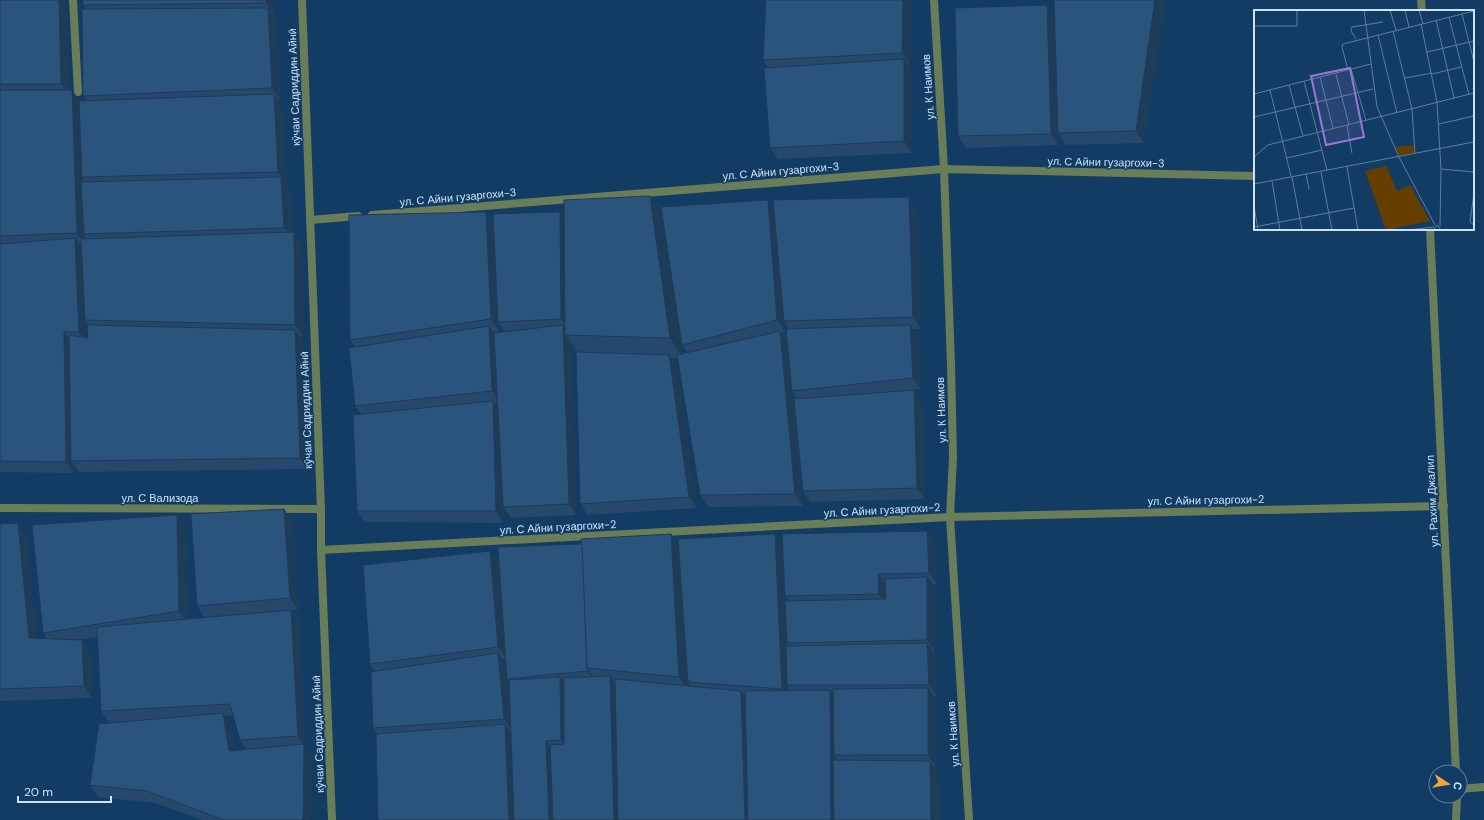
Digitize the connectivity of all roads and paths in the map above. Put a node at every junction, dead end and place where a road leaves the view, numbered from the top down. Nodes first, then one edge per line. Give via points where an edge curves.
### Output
1 (73, 0) edge
2 (302, 0) edge
3 (934, 0) edge
4 (78, 92) dead end
5 (944, 169) junction
6 (1254, 176) edge
7 (310, 220) junction
8 (1430, 230) edge
9 (1444, 506) junction
10 (0, 508) edge
11 (321, 509) junction
12 (950, 517) junction
13 (321, 550) junction
14 (1456, 764) edge
15 (1484, 787) edge
16 (1468, 788) edge
17 (1456, 804) edge
18 (332, 820) edge
19 (969, 820) edge
20 (1456, 820) edge

1 - 4 street
2 - 7 street, кӯчаи Садриддин Айнӣ
3 - 5 street, ул. К Наимов
5 - 6 street, ул. С Айни гузаргохи-3
5 - 7 street, ул. С Айни гузаргохи-3
5 - 12 street, ул. К Наимов via 953,457
7 - 11 street, кӯчаи Садриддин Айнӣ
8 - 9 street, ул. Рахим Джалил
9 - 12 street, ул. С Айни гузаргохи-2
9 - 14 street, ул. Рахим Джалил
10 - 11 street, ул. С Вализода
11 - 13 street, кӯчаи Садриддин Айнӣ
12 - 13 street, ул. С Айни гузаргохи-2
12 - 19 street, ул. К Наимов
13 - 18 street, кӯчаи Садриддин Айнӣ
15 - 16 street
17 - 20 street

